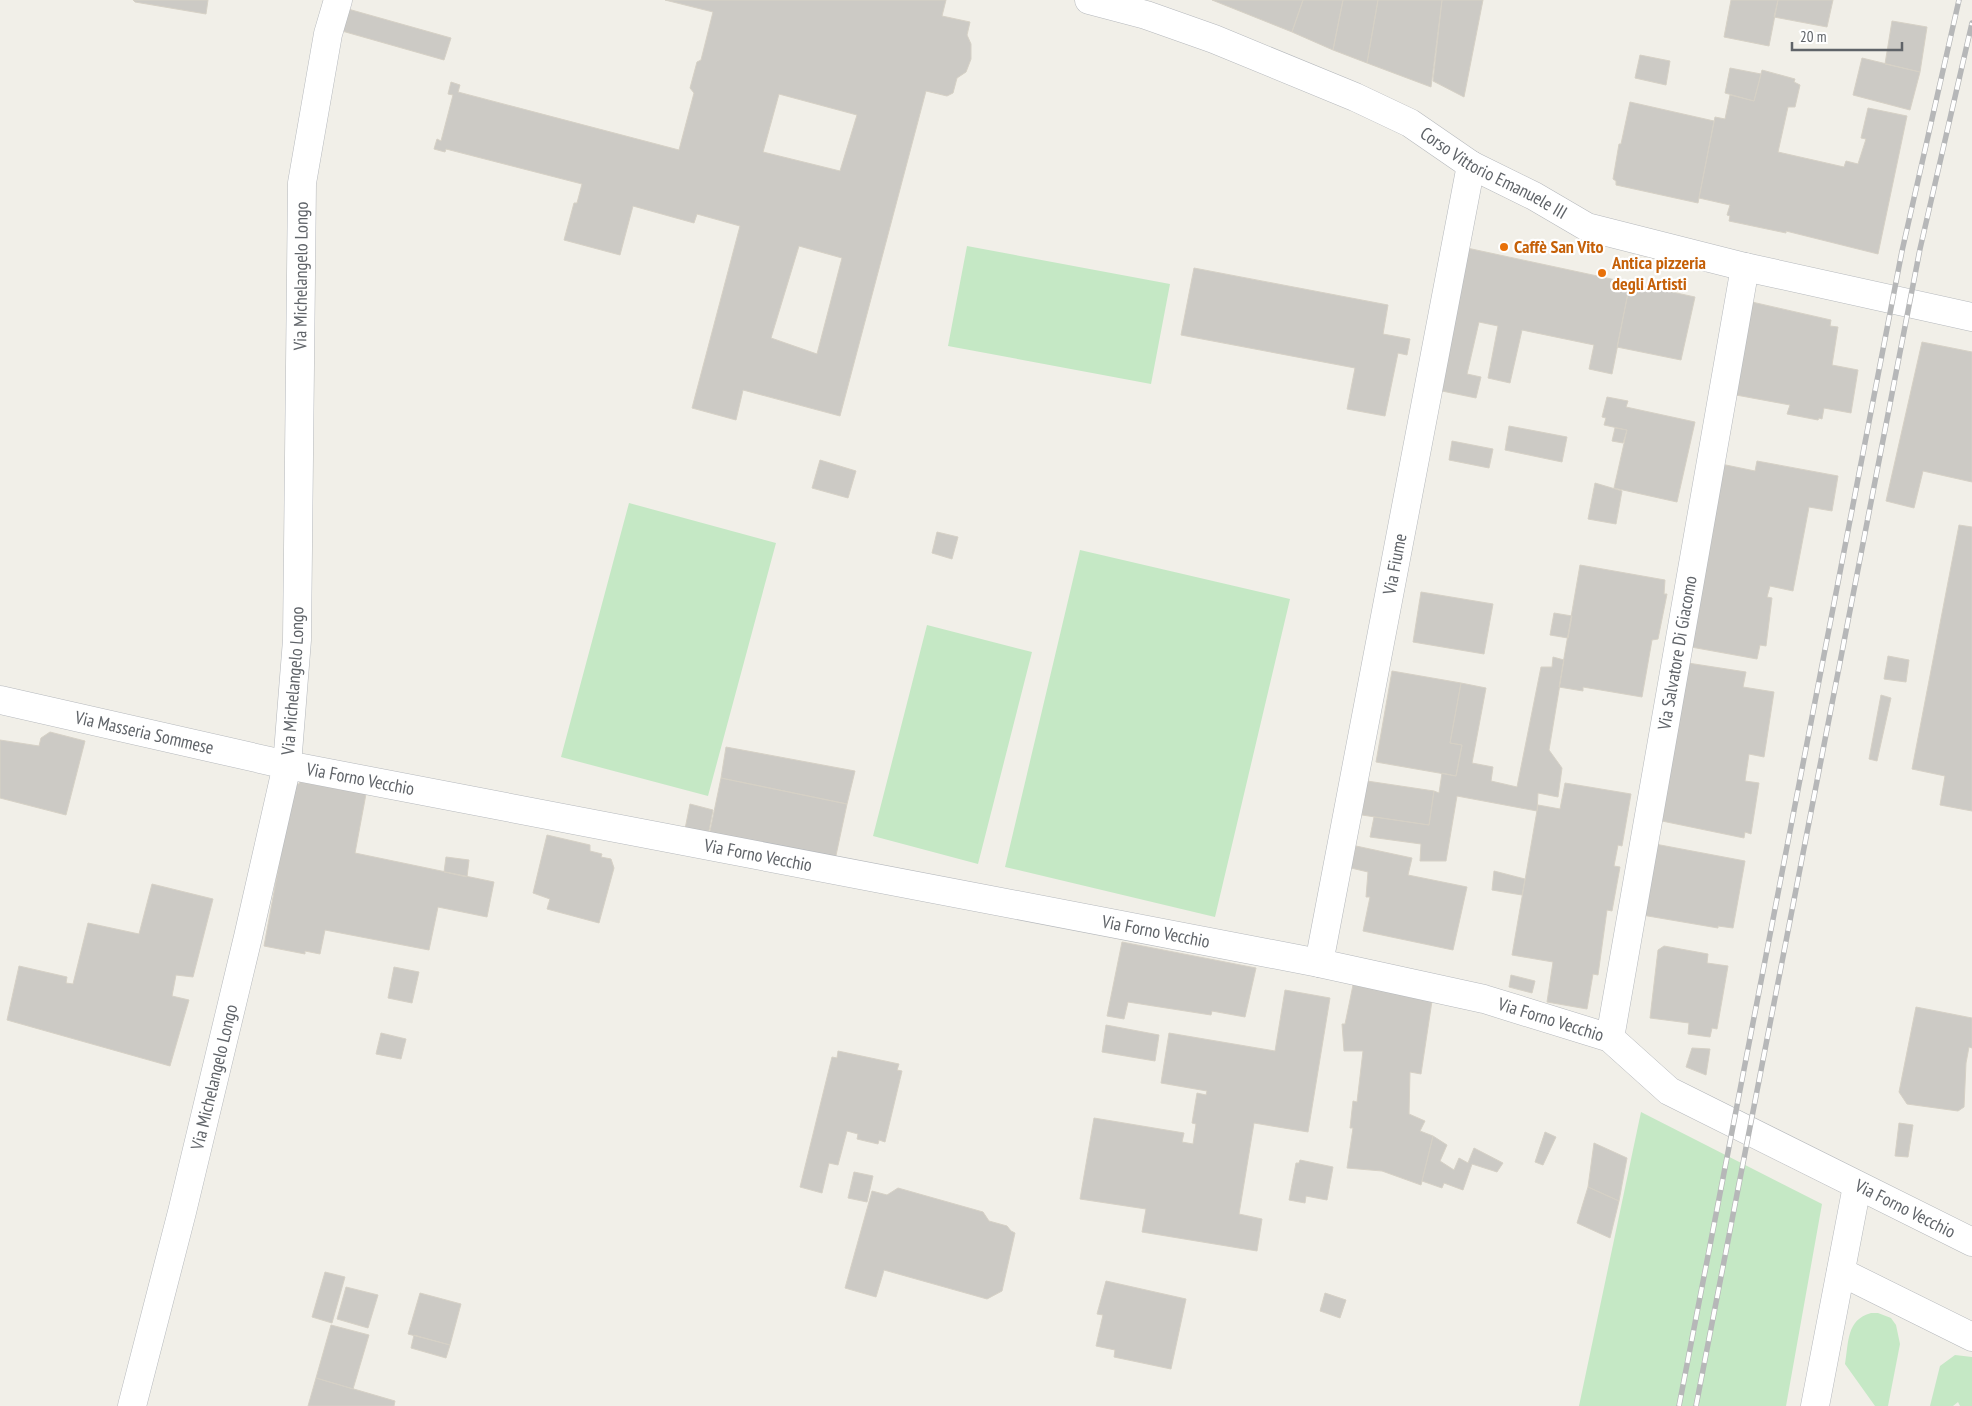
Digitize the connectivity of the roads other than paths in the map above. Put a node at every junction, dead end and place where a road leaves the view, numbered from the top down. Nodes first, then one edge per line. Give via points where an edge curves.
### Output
1 (338, 0) edge
2 (1090, 0) edge
3 (1168, 11) edge
4 (1471, 165) junction
5 (1744, 267) junction
6 (1972, 317) edge
7 (0, 700) edge
8 (287, 765) junction
9 (1319, 962) junction
10 (1610, 1038) junction
11 (1857, 1186) junction
12 (1972, 1242) edge
13 (1841, 1272) junction
14 (1972, 1337) edge
15 (136, 1403) edge
16 (1815, 1406) edge

1 - 8 street, Via Michelangelo Longo via 328,34 302,183 297,640
2 - 3 street, Corso Vittorio Emanuele III
3 - 4 street, Corso Vittorio Emanuele III via 1427,133
4 - 5 street, Corso Vittorio Emanuele III via 1587,226
4 - 9 street, Via Fiume
5 - 6 street, Corso Vittorio Emanuele III
5 - 10 street, Via Salvatore Di Giacomo
7 - 8 street, Via Masseria Sommese
8 - 9 street, Via Forno Vecchio
8 - 15 street, Via Michelangelo Longo
9 - 10 street, Via Forno Vecchio via 1484,999
10 - 11 street, Via Forno Vecchio via 1669,1091
11 - 12 street, Via Forno Vecchio
11 - 13 street
13 - 14 street
13 - 16 street

